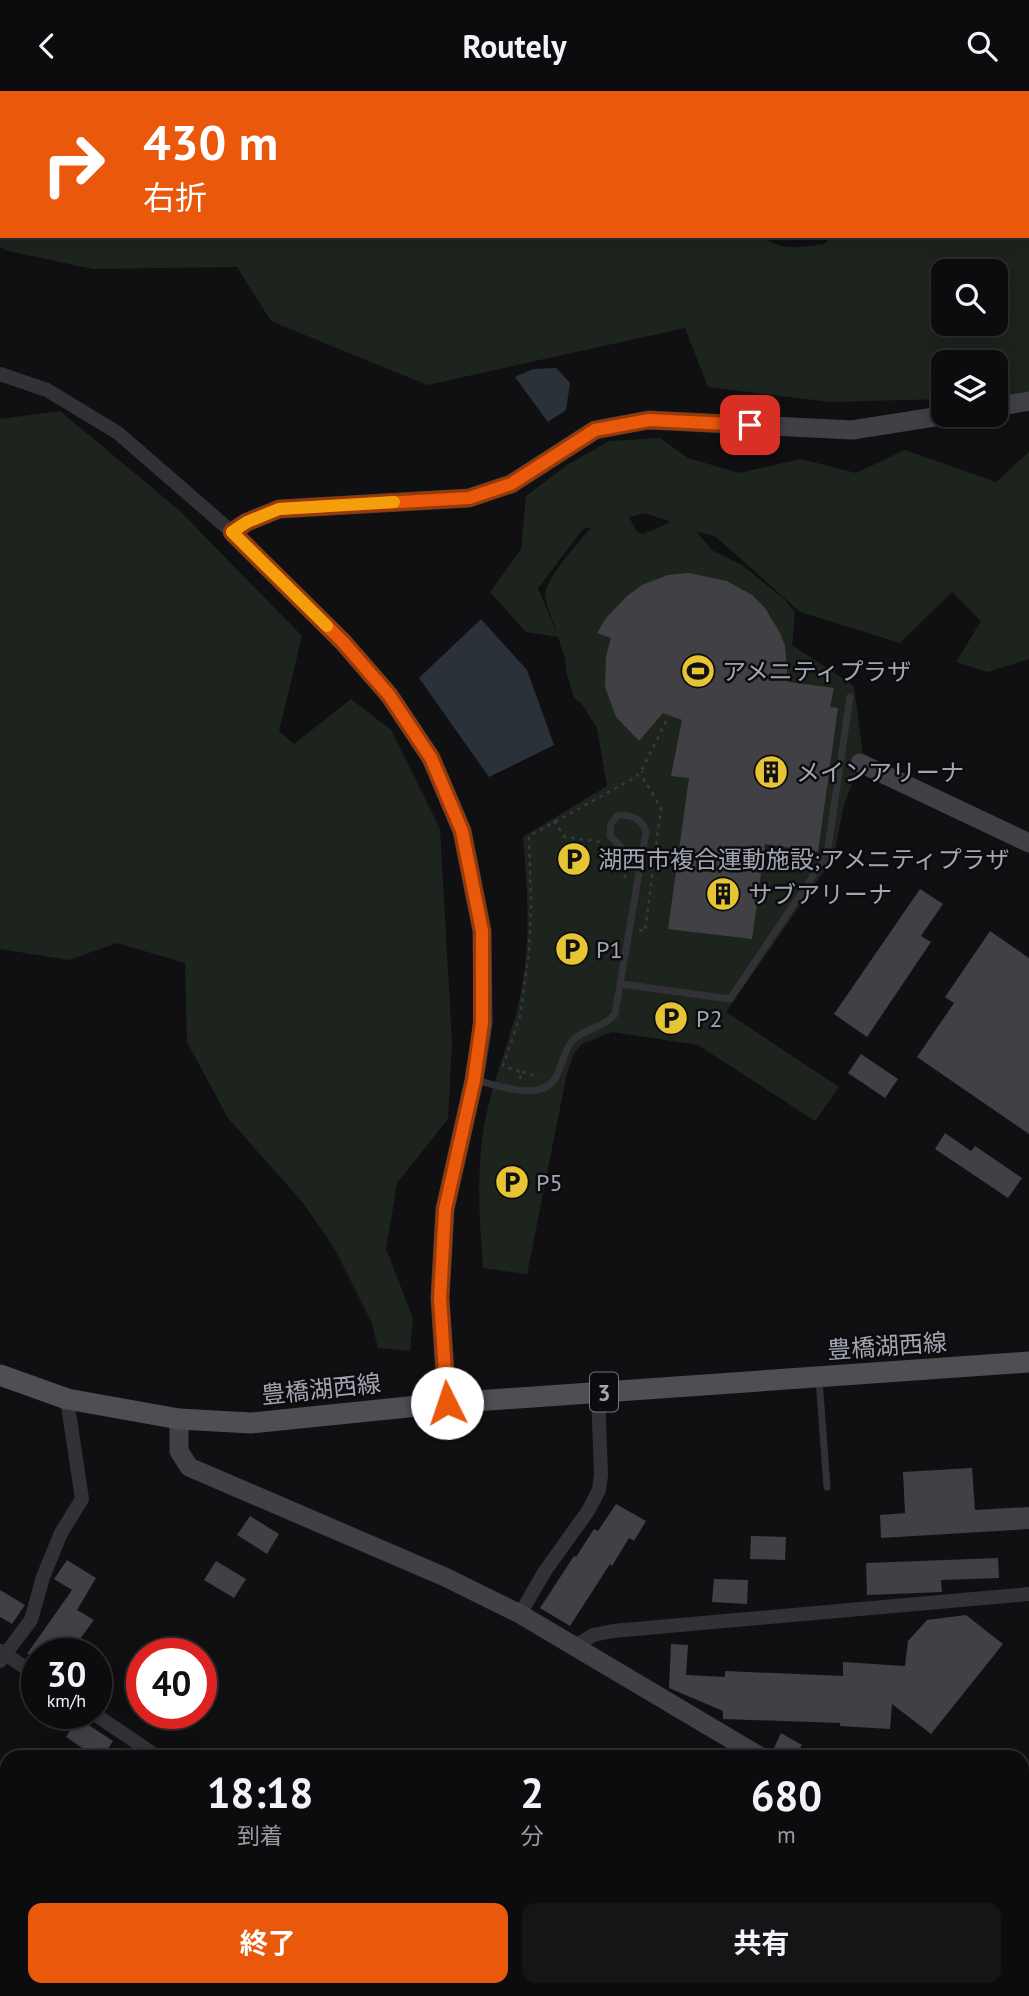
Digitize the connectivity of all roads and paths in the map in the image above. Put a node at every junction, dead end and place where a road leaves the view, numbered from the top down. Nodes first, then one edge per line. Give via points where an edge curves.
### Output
1 (0, 374) edge
2 (1029, 401) edge
3 (1008, 405) edge
4 (931, 417) edge
5 (232, 532) junction
6 (849, 697) dead end
7 (666, 721) dead end
8 (841, 754) junction
9 (860, 763) joint
10 (554, 821) junction
11 (1029, 843) edge
12 (604, 845) dead end
13 (622, 861) dead end
14 (639, 865) junction
15 (624, 886) dead end
16 (621, 984) junction
17 (521, 1072) junction
18 (544, 1074) dead end
19 (474, 1080) junction
20 (519, 1089) junction
21 (1029, 1362) edge
22 (0, 1374) edge
23 (819, 1377) junction
24 (598, 1392) junction
25 (67, 1399) junction
26 (447, 1403) junction
27 (179, 1419) junction
28 (827, 1487) dead end
29 (1029, 1594) edge
30 (520, 1614) junction
31 (576, 1646) junction
32 (2, 1655) edge
33 (21, 1666) edge
34 (112, 1726) edge
35 (148, 1750) edge
36 (749, 1750) edge

1 - 5 street via 47,390 118,433
2 - 3 street
4 - 5 street via 852,429 649,420 595,430 511,484 469,498 279,509
5 - 19 street via 343,642 389,695 431,758 462,831 482,931 482,1023
6 - 8 lane
7 - 10 path via 636,777
8 - 9 lane
8 - 16 lane via 827,855 730,999
9 - 11 street
10 - 12 path via 565,837
10 - 17 path via 528,840 530,953 522,1008 503,1066
13 - 15 path
14 - 14 lane via 610,835 617,816 627,814 645,827
14 - 16 lane
16 - 20 lane via 615,1014 576,1037 565,1051 554,1081 539,1090
17 - 18 path
17 - 20 path
19 - 20 lane
19 - 26 street via 445,1209 440,1298
21 - 23 main road, 豊橋湖西線 / 3
22 - 25 main road, 豊橋湖西線 / 3
23 - 24 main road, 豊橋湖西線 / 3
23 - 28 lane
24 - 26 main road, 豊橋湖西線 / 3
24 - 30 street via 599,1490
25 - 27 main road, 豊橋湖西線 / 3
25 - 32 street via 82,1499 61,1533 32,1620
26 - 27 main road, 豊橋湖西線 / 3 via 251,1423
27 - 30 street via 179,1451 189,1467
29 - 31 street via 613,1631 593,1635
30 - 31 street
31 - 36 street
32 - 33 street
34 - 35 street

